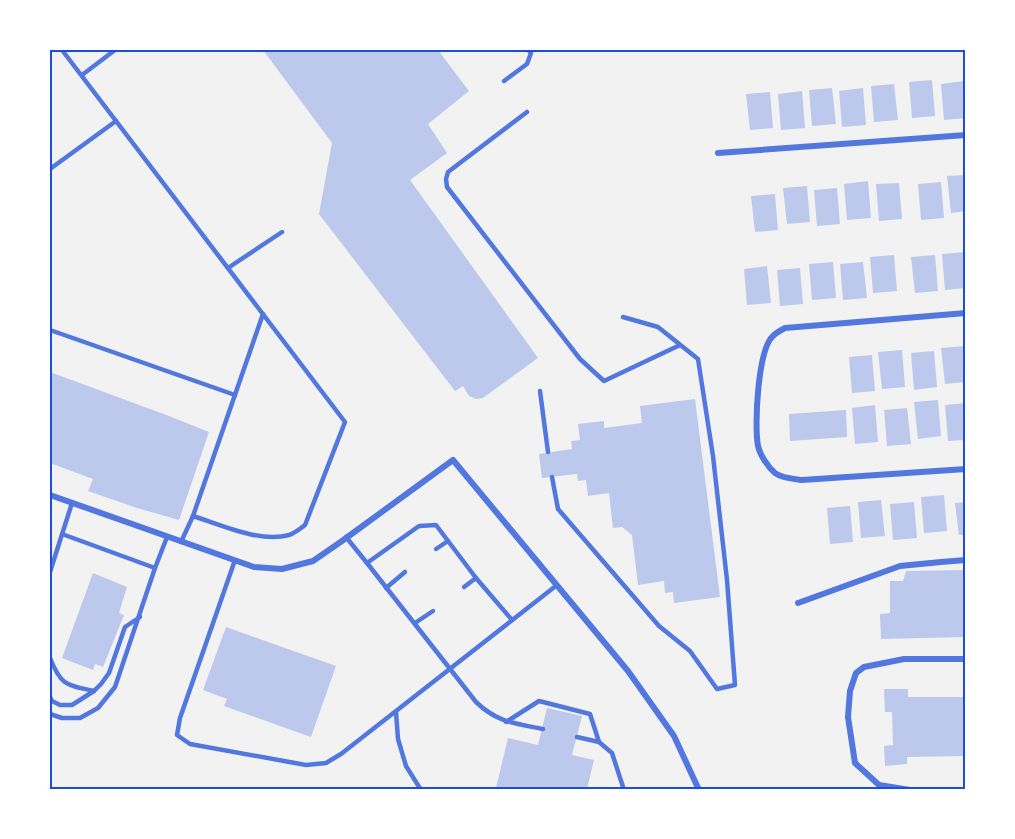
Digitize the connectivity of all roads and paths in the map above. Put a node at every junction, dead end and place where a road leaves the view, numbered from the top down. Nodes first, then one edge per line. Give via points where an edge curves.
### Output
1 (62, 50) edge
2 (115, 50) edge
3 (528, 50) edge
4 (82, 75) junction
5 (504, 81) dead end
6 (527, 112) dead end
7 (116, 121) junction
8 (966, 135) edge
9 (718, 153) dead end
10 (50, 169) edge
11 (282, 232) dead end
12 (228, 268) junction
13 (966, 313) edge
14 (263, 314) junction
15 (623, 316) dead end
16 (50, 330) edge
17 (680, 345) junction
18 (540, 391) dead end
19 (235, 395) junction
20 (548, 452) dead end
21 (966, 469) edge
22 (552, 477) dead end
23 (50, 495) edge
24 (72, 503) junction
25 (193, 516) junction
26 (62, 534) junction
27 (167, 537) junction
28 (346, 537) junction
29 (448, 541) junction
30 (181, 542) junction
31 (436, 549) dead end
32 (235, 560) junction
33 (966, 561) edge
34 (367, 563) junction
35 (155, 568) junction
36 (50, 572) edge
37 (405, 572) dead end
38 (476, 578) junction
39 (557, 585) junction
40 (464, 587) dead end
41 (386, 588) junction
42 (798, 603) dead end
43 (433, 611) dead end
44 (140, 617) junction
45 (512, 620) junction
46 (415, 623) junction
47 (50, 658) edge
48 (966, 659) edge
49 (450, 669) junction
50 (94, 691) junction
51 (50, 698) edge
52 (396, 712) junction
53 (50, 714) edge
54 (506, 722) junction
55 (543, 729) dead end
56 (577, 737) dead end
57 (599, 742) junction
58 (421, 789) edge
59 (624, 789) edge
60 (699, 789) edge
61 (910, 789) edge

1 - 4 lane
2 - 4 lane
3 - 5 lane via 531,53 527,64
4 - 7 lane
6 - 17 lane via 448,172 447,187 580,359 604,381
7 - 10 lane
7 - 12 lane
8 - 9 street
11 - 12 lane
12 - 14 lane
13 - 21 street via 785,328 772,336 764,355 757,416 758,447 777,475 802,480
14 - 19 lane
14 - 25 lane via 345,422 305,525 291,535 258,537
15 - 17 lane via 658,327
16 - 19 lane
17 - 22 lane via 698,359 700,370 728,580 735,685 717,689 690,651 658,626 558,509
18 - 20 lane
19 - 25 lane
23 - 24 street
24 - 26 lane
24 - 27 street
25 - 30 lane
26 - 35 lane
26 - 36 lane
27 - 30 street
27 - 35 lane
28 - 32 street via 313,561 282,569 254,567
28 - 34 lane
28 - 39 street via 453,459
29 - 31 lane
29 - 34 lane via 436,525 419,526
29 - 38 lane
30 - 32 street
32 - 52 lane via 177,735 190,744 306,765 326,763
33 - 42 street via 900,567
34 - 41 lane
35 - 44 lane
37 - 41 lane
38 - 40 lane
38 - 45 lane
39 - 45 lane
39 - 60 street via 675,736
41 - 46 lane
43 - 46 lane
44 - 50 lane via 125,627 109,674
44 - 53 lane via 116,687 99,708 80,718
45 - 49 lane
46 - 49 lane
47 - 50 lane via 63,682
48 - 61 street via 904,659 864,667 856,673 848,717 855,763 879,785
49 - 52 lane
49 - 54 lane via 482,708
50 - 51 lane via 72,705 60,705
52 - 58 lane via 406,766
54 - 55 lane
54 - 57 lane via 539,701 590,714
56 - 57 lane
57 - 59 lane via 612,753

